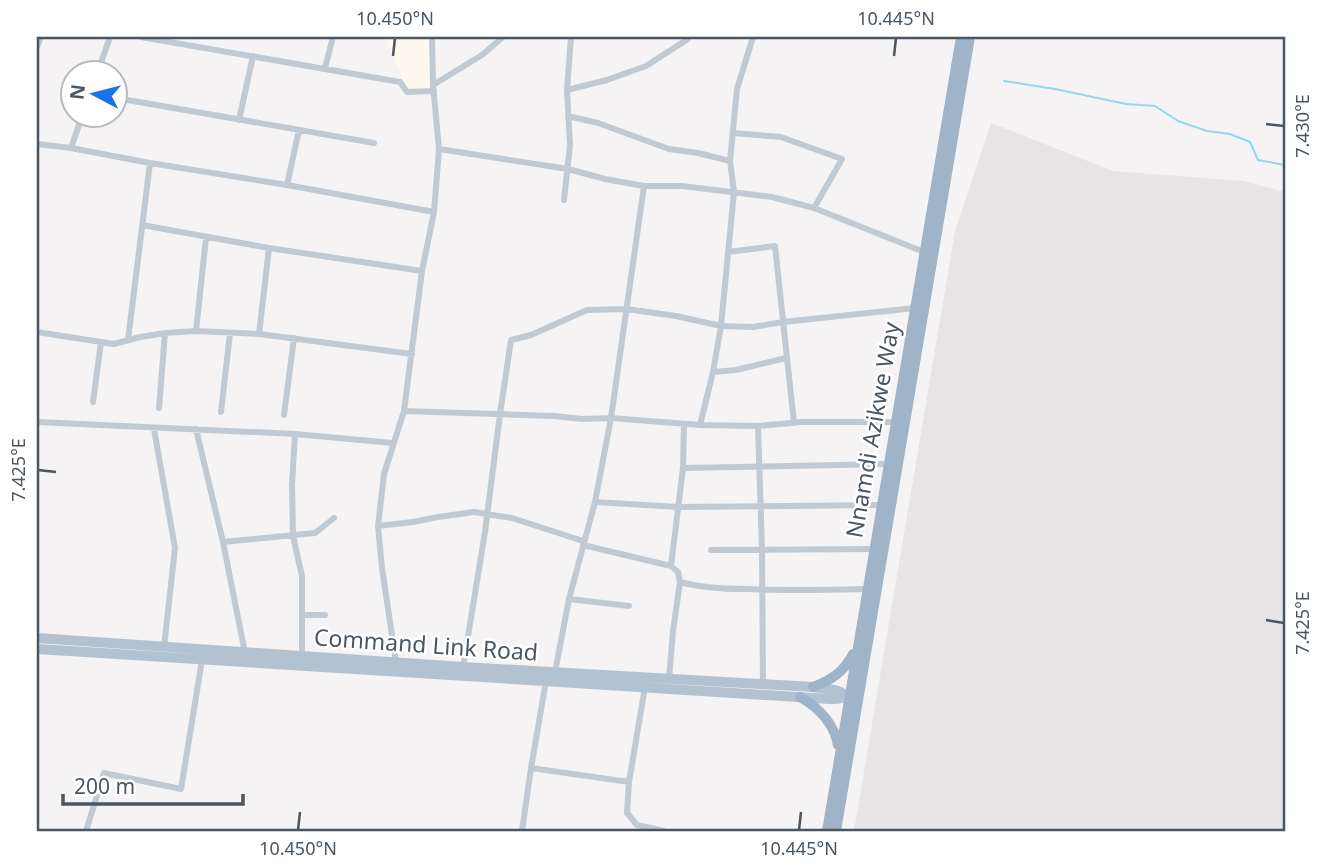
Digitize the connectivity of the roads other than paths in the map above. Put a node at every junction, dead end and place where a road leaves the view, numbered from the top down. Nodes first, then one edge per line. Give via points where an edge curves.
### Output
1 (41, 37) edge
2 (110, 37) edge
3 (141, 37) edge
4 (333, 37) edge
5 (432, 37) edge
6 (503, 37) edge
7 (571, 37) edge
8 (753, 37) edge
9 (961, 37) edge
10 (970, 37) edge
11 (688, 40) dead end
12 (37, 47) edge
13 (253, 56) junction
14 (102, 60) edge
15 (325, 68) junction
16 (433, 88) junction
17 (567, 90) junction
18 (130, 101) edge
19 (568, 116) junction
20 (239, 120) junction
21 (77, 130) edge
22 (299, 130) junction
23 (733, 133) junction
24 (374, 143) dead end
25 (37, 145) edge
26 (71, 148) junction
27 (439, 149) junction
28 (730, 161) junction
29 (150, 163) junction
30 (568, 169) junction
31 (287, 185) junction
32 (644, 186) junction
33 (734, 192) junction
34 (564, 200) dead end
35 (814, 208) junction
36 (434, 212) junction
37 (142, 225) junction
38 (206, 238) junction
39 (269, 248) junction
40 (728, 252) junction
41 (925, 252) junction
42 (422, 271) junction
43 (915, 308) junction
44 (626, 309) junction
45 (783, 322) junction
46 (721, 326) junction
47 (196, 331) junction
48 (37, 332) edge
49 (165, 333) junction
50 (230, 333) junction
51 (259, 334) junction
52 (294, 338) junction
53 (128, 340) junction
54 (101, 342) junction
55 (412, 354) junction
56 (786, 358) junction
57 (713, 372) junction
58 (93, 402) dead end
59 (159, 408) dead end
60 (404, 411) junction
61 (220, 412) dead end
62 (284, 415) dead end
63 (500, 415) junction
64 (611, 418) junction
65 (37, 422) edge
66 (895, 422) junction
67 (794, 423) junction
68 (684, 424) junction
69 (700, 425) junction
70 (758, 426) junction
71 (155, 429) junction
72 (196, 429) junction
73 (295, 435) junction
74 (393, 443) junction
75 (888, 464) junction
76 (683, 468) junction
77 (759, 468) junction
78 (595, 502) junction
79 (881, 505) junction
80 (678, 507) junction
81 (762, 507) junction
82 (487, 514) junction
83 (334, 518) dead end
84 (378, 526) junction
85 (293, 536) junction
86 (223, 542) junction
87 (583, 543) junction
88 (874, 549) junction
89 (711, 550) dead end
90 (762, 550) junction
91 (671, 566) junction
92 (680, 583) junction
93 (867, 589) junction
94 (763, 590) junction
95 (569, 599) junction
96 (629, 606) dead end
97 (303, 615) junction
98 (324, 615) dead end
99 (37, 638) edge
100 (859, 638) junction
101 (164, 647) junction
102 (37, 649) edge
103 (244, 653) junction
104 (302, 657) junction
105 (202, 660) junction
106 (396, 662) junction
107 (463, 667) junction
108 (863, 668) junction
109 (555, 672) junction
110 (500, 673) junction
111 (668, 679) junction
112 (546, 681) junction
113 (763, 685) junction
114 (645, 687) junction
115 (813, 687) junction
116 (849, 696) junction
117 (800, 697) junction
118 (855, 716) junction
119 (838, 761) junction
120 (531, 768) junction
121 (629, 782) junction
122 (86, 831) edge
123 (522, 831) edge
124 (664, 831) edge
125 (827, 831) edge
126 (836, 831) edge

1 - 12 street
2 - 14 street
3 - 13 street
4 - 15 street
5 - 16 street
6 - 16 street
7 - 17 street
8 - 23 street via 737,89
9 - 41 highway, Nnamdi Azikwe Way
10 - 108 highway, Nnamdi Azikwe Way
11 - 17 street via 646,66
13 - 15 street
13 - 20 street
15 - 16 street via 400,82 407,92
16 - 27 street
17 - 19 street
18 - 20 street
19 - 28 street via 669,149
19 - 30 street
20 - 22 street
21 - 26 street
22 - 24 street
22 - 31 street
23 - 28 street
23 - 35 street via 781,137 842,159
25 - 26 street
26 - 29 street
27 - 30 street
27 - 36 street
28 - 33 street
29 - 31 street
29 - 37 street
30 - 32 street
30 - 34 street
31 - 36 street
32 - 33 street
32 - 44 street
33 - 35 street
33 - 40 street
35 - 41 street
36 - 42 street
37 - 38 street
37 - 53 street
38 - 39 street
38 - 47 street
39 - 42 street
39 - 51 street
40 - 45 street via 775,246
40 - 46 street
41 - 43 highway, Nnamdi Azikwe Way
42 - 55 street
43 - 45 street
43 - 66 highway, Nnamdi Azikwe Way
44 - 46 street
44 - 63 street via 587,310 511,340
44 - 64 street
45 - 46 street
45 - 56 street
46 - 57 street
47 - 49 street
47 - 50 street
48 - 54 street
49 - 53 street
49 - 59 street
50 - 51 street
50 - 61 street
51 - 52 street
52 - 55 street
52 - 62 street
53 - 54 street
54 - 58 street
55 - 60 street
56 - 57 street
56 - 67 street
57 - 69 street
60 - 63 street
60 - 74 street
63 - 64 street
63 - 82 street
64 - 68 street
64 - 78 street
65 - 71 street
66 - 67 street
66 - 75 highway, Nnamdi Azikwe Way
67 - 70 street
68 - 69 street
68 - 76 street
69 - 70 street
70 - 77 street
71 - 72 street
71 - 101 street via 175,548
72 - 73 street
72 - 86 street
73 - 74 street
73 - 85 street
74 - 84 street
75 - 77 street
75 - 79 highway, Nnamdi Azikwe Way
76 - 77 street
76 - 80 street
77 - 81 street
78 - 80 street
78 - 87 street
79 - 81 street
79 - 88 highway, Nnamdi Azikwe Way
80 - 81 street
80 - 91 street
81 - 90 street
82 - 84 street
82 - 87 street
82 - 107 street
83 - 85 street via 315,533
84 - 106 street
85 - 86 street
85 - 97 street via 302,576
86 - 103 street
87 - 91 street
87 - 95 street
88 - 90 street
88 - 93 highway, Nnamdi Azikwe Way
89 - 90 street
90 - 94 street
91 - 92 street
92 - 94 street
92 - 111 street
93 - 94 street
93 - 100 highway, Nnamdi Azikwe Way
94 - 113 street
95 - 96 street
95 - 109 street
97 - 98 street
97 - 104 street
99 - 101 main road, Command Link Road
100 - 115 highway via 840,673
100 - 116 highway, Nnamdi Azikwe Way
101 - 103 main road, Command Link Road
102 - 105 main road, Command Link Road
103 - 104 main road, Command Link Road
104 - 106 main road, Command Link Road
105 - 110 main road, Command Link Road
105 - 122 street via 181,789 104,773
106 - 107 main road, Command Link Road
107 - 110 main road, Command Link Road
108 - 116 main road
108 - 118 highway, Nnamdi Azikwe Way
109 - 110 main road, Command Link Road
109 - 111 main road, Command Link Road
110 - 112 main road, Command Link Road
111 - 113 main road, Command Link Road
112 - 114 main road, Command Link Road
112 - 120 street
113 - 115 main road, Command Link Road
114 - 117 main road, Command Link Road
114 - 121 street
115 - 116 main road, Command Link Road
116 - 117 main road, Command Link Road
116 - 118 main road
116 - 119 highway, Nnamdi Azikwe Way
117 - 119 highway via 831,725 838,742
118 - 126 highway, Nnamdi Azikwe Way
119 - 125 highway, Nnamdi Azikwe Way
120 - 121 street
120 - 123 street
121 - 124 street via 627,813 637,825

